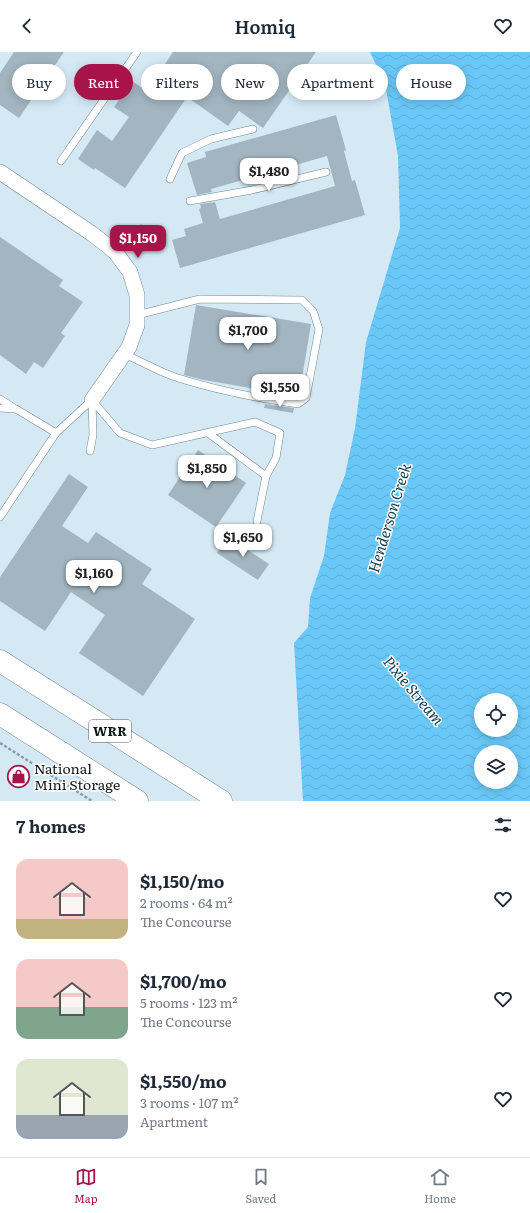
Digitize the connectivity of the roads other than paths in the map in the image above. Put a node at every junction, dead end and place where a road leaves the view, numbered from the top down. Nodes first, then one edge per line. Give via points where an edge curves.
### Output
1 (137, 52) edge
2 (253, 129) dead end
3 (61, 161) dead end
4 (0, 172) edge
5 (326, 172) dead end
6 (170, 179) dead end
7 (190, 201) dead end
8 (141, 229) dead end
9 (116, 253) junction
10 (138, 315) junction
11 (124, 354) junction
12 (0, 399) edge
13 (92, 400) junction
14 (0, 408) edge
15 (16, 409) junction
16 (208, 432) junction
17 (56, 433) junction
18 (90, 451) dead end
19 (266, 476) junction
20 (0, 517) edge
21 (257, 520) dead end
22 (0, 662) edge
23 (0, 714) edge
24 (138, 801) edge
25 (221, 801) edge

1 - 3 lane
2 - 6 lane via 211,139 182,153
4 - 9 street via 91,233
5 - 7 lane via 252,190
8 - 9 lane
9 - 10 street via 130,272 137,295
10 - 11 street via 133,337
10 - 11 lane via 200,299 302,300 313,310 319,329 306,398 298,404 201,385 173,376
11 - 13 street
12 - 15 lane
13 - 16 lane via 120,433 152,444
13 - 17 lane
13 - 18 lane via 93,435
14 - 15 lane
15 - 17 lane
16 - 19 lane
16 - 19 lane via 255,422 280,433 276,458
17 - 20 lane
19 - 21 lane
22 - 25 highway, WRR
23 - 24 highway

